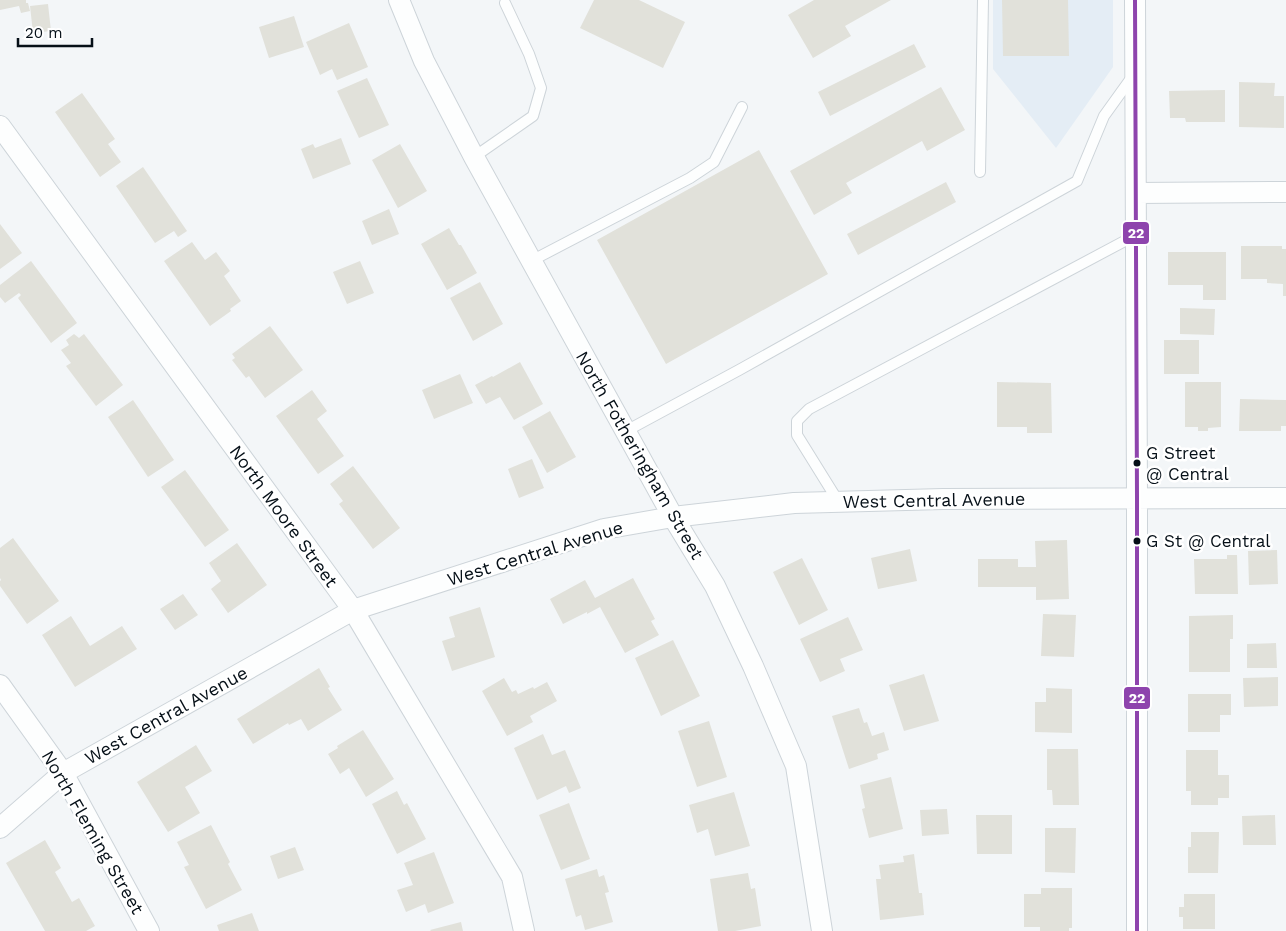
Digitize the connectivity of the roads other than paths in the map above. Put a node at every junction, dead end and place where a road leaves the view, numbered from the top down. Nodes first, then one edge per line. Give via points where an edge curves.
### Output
1 (399, 0) edge
2 (983, 0) edge
3 (1135, 0) edge
4 (505, 4) dead end
5 (1136, 73) junction
6 (742, 108) dead end
7 (0, 126) edge
8 (474, 157) junction
9 (980, 172) dead end
10 (1286, 192) edge
11 (1136, 193) junction
12 (1136, 235) junction
13 (531, 262) junction
14 (626, 431) junction
15 (1137, 498) junction
16 (1286, 498) edge
17 (838, 501) junction
18 (672, 517) junction
19 (353, 610) junction
20 (0, 686) edge
21 (63, 773) junction
22 (0, 828) edge
23 (149, 931) edge
24 (524, 931) edge
25 (822, 931) edge
26 (1137, 931) edge

1 - 8 street, North Fotheringham Street via 424,61
2 - 9 lane
3 - 5 street
4 - 8 lane via 541,88 533,116
5 - 11 street
5 - 14 lane via 1104,116 1077,181
6 - 13 lane via 714,162 690,178
7 - 19 street, North Moore Street
8 - 13 street, North Fotheringham Street
10 - 11 street
11 - 12 street
12 - 15 street
12 - 17 lane via 809,409 797,421 798,436
13 - 14 street, North Fotheringham Street
14 - 18 street, North Fotheringham Street
15 - 16 street, West Central Avenue
15 - 17 street, West Central Avenue
15 - 26 street
17 - 18 street, West Central Avenue
18 - 19 street, West Central Avenue via 604,529
18 - 25 street, North Fotheringham Street via 715,586 796,766
19 - 21 street, West Central Avenue
19 - 24 street, North Moore Street via 512,877
20 - 21 street, North Fleming Street
21 - 22 street, West Central Avenue
21 - 23 street, North Fleming Street

